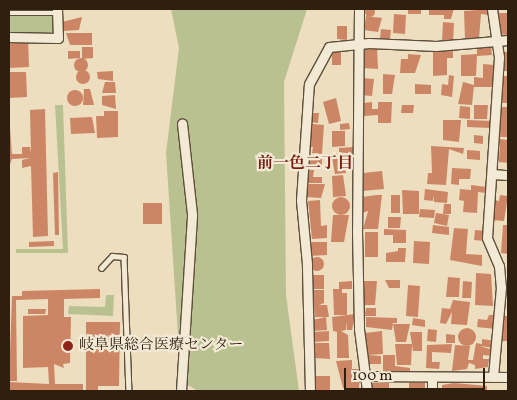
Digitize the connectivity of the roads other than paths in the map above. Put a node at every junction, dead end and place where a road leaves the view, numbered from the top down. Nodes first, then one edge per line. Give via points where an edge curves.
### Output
1 (359, 9) edge
2 (492, 9) edge
3 (57, 11) edge
4 (9, 13) edge
5 (9, 37) edge
6 (496, 40) junction
7 (508, 40) edge
8 (357, 43) junction
9 (182, 124) dead end
10 (492, 174) junction
11 (508, 175) edge
12 (101, 268) dead end
13 (366, 376) junction
14 (432, 377) junction
15 (493, 377) junction
16 (508, 377) edge
17 (128, 391) edge
18 (181, 391) edge
19 (310, 391) edge
20 (367, 391) edge
21 (432, 391) edge

1 - 8 street
2 - 6 street
3 - 4 lane
3 - 5 street via 58,38
6 - 7 street
6 - 8 street via 436,46
6 - 10 street via 499,57
8 - 13 street via 359,329
8 - 19 street via 329,47 309,84 301,200 308,264
9 - 18 street via 192,214
10 - 11 street
10 - 15 street via 487,238 500,266 501,287
12 - 17 lane via 112,256 124,257
13 - 14 street
13 - 20 street
14 - 15 street
14 - 21 street
15 - 16 street

